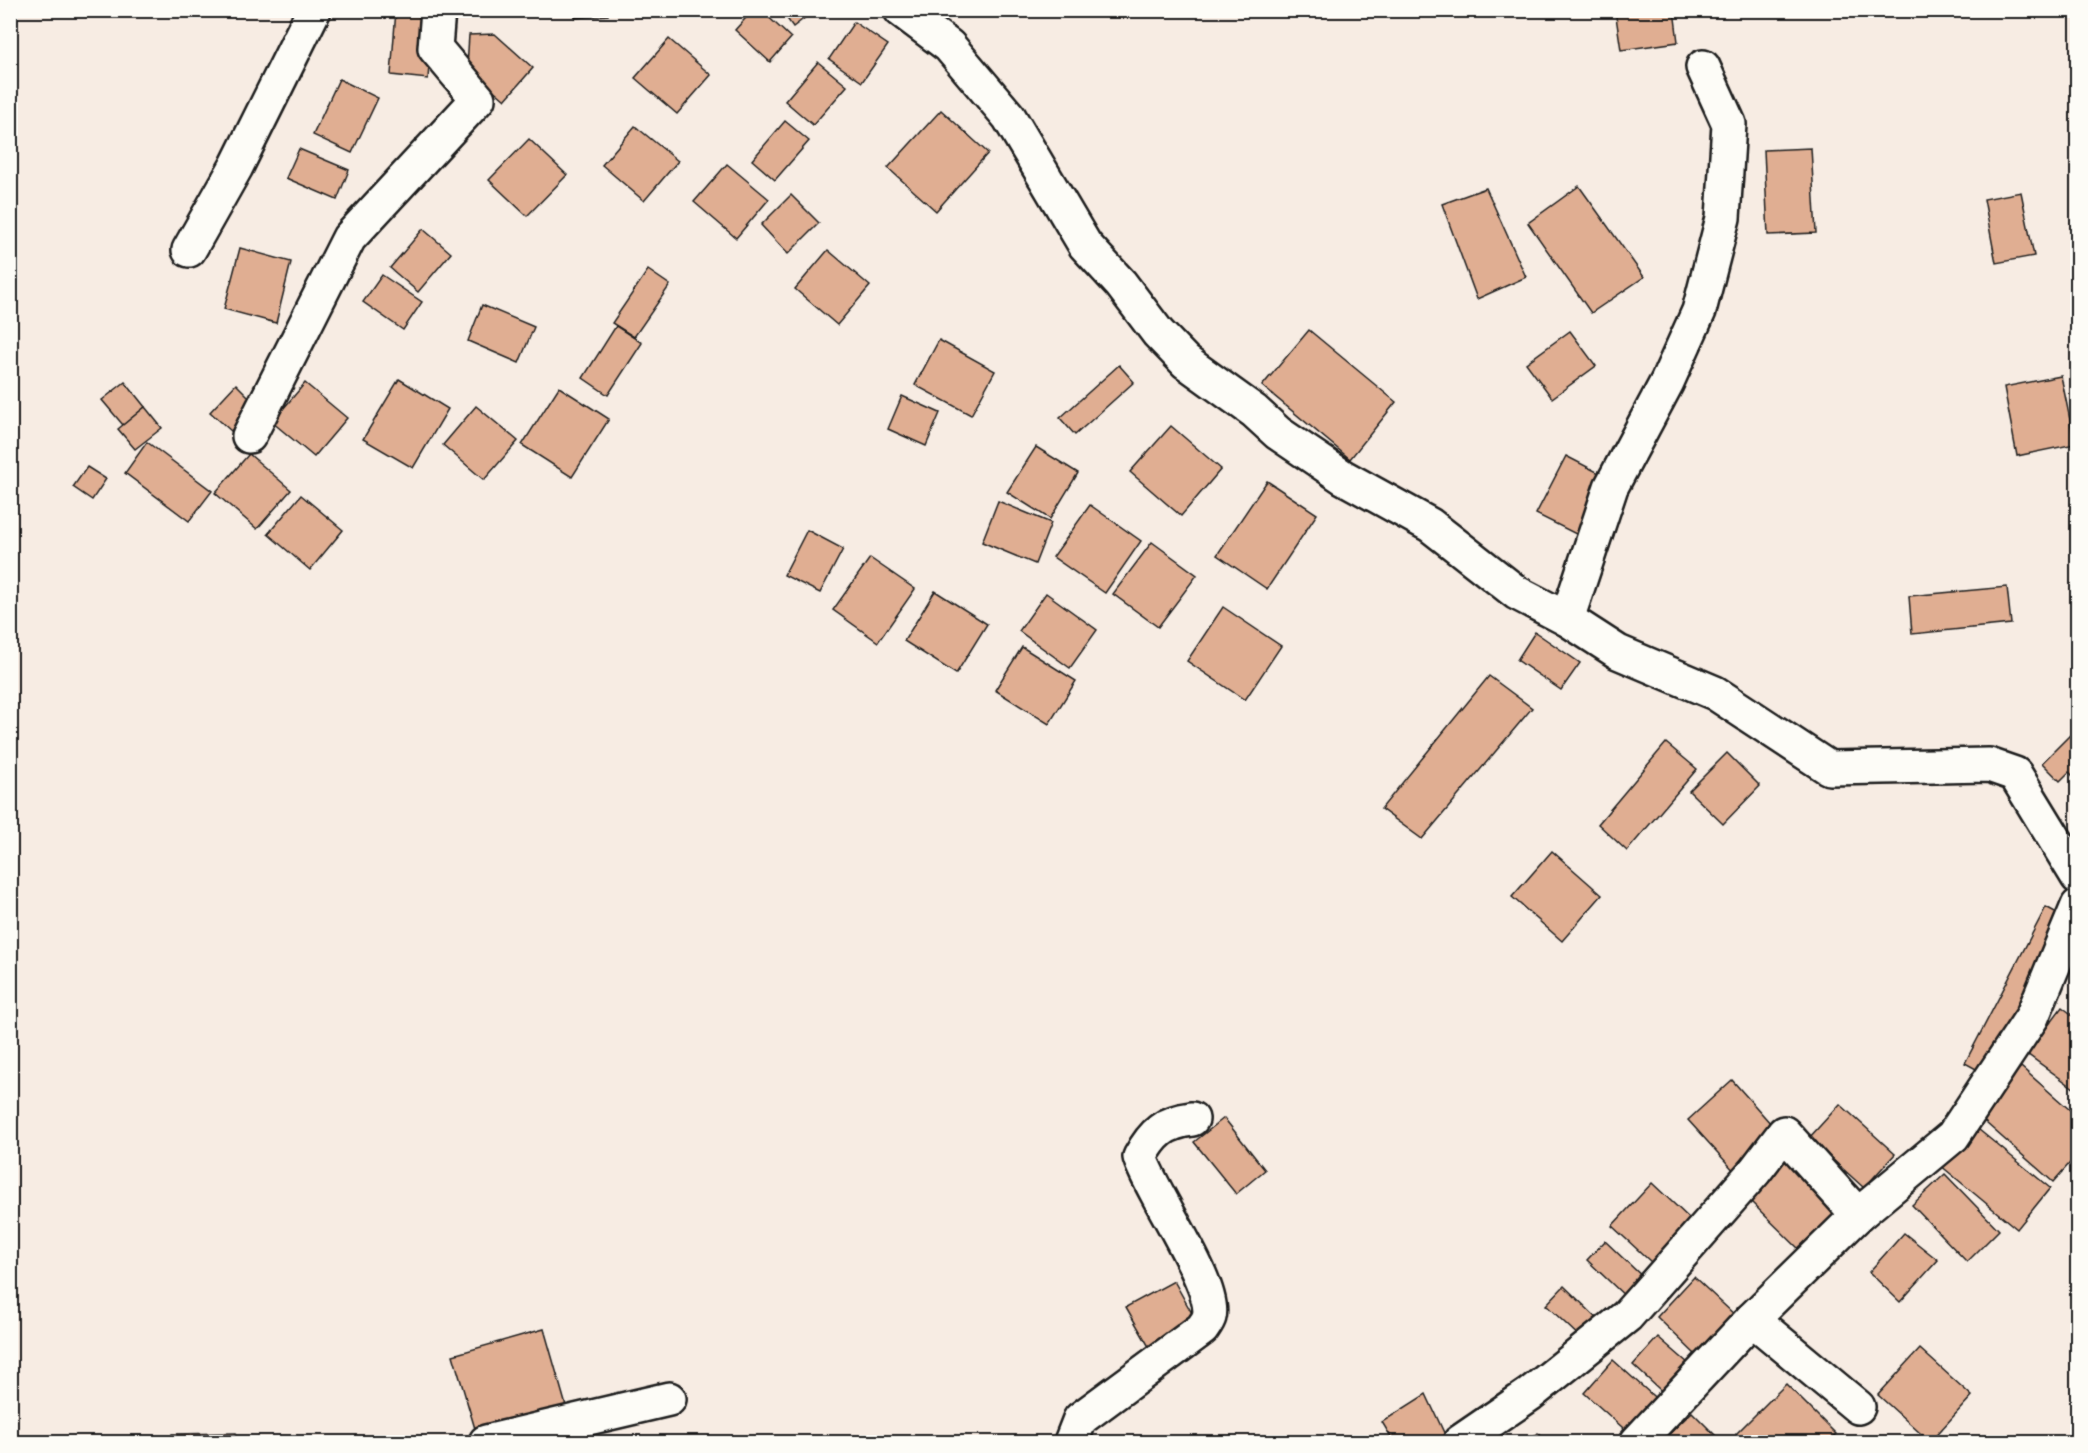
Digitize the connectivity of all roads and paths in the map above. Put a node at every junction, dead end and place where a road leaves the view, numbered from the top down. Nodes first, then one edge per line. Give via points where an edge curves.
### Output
1 (314, 10) edge
2 (438, 10) edge
3 (901, 10) edge
4 (1703, 67) dead end
5 (189, 250) dead end
6 (249, 436) dead end
7 (1567, 619) junction
8 (2078, 877) edge
9 (2078, 906) edge
10 (1192, 1119) dead end
11 (1858, 1215) junction
12 (1752, 1319) junction
13 (669, 1400) dead end
14 (1858, 1407) dead end
15 (486, 1443) edge
16 (1071, 1443) edge
17 (1460, 1443) edge
18 (1637, 1443) edge

1 - 5 street via 236,167
2 - 6 street via 435,48 478,99 349,238
3 - 7 street via 949,46 1010,117 1085,245 1186,362 1343,477 1430,525 1517,593
4 - 7 street via 1729,124 1723,218 1699,311 1611,487
7 - 8 street via 1618,652 1715,693 1829,768 1989,765 2015,774
9 - 11 street via 2032,1017 1953,1136
10 - 16 street via 1174,1121 1149,1139 1140,1157 1146,1176 1171,1215 1208,1295 1209,1317 1202,1329 1080,1419
11 - 12 street
11 - 17 street via 1784,1133 1627,1316 1530,1394
12 - 14 street
12 - 18 street
13 - 15 street

